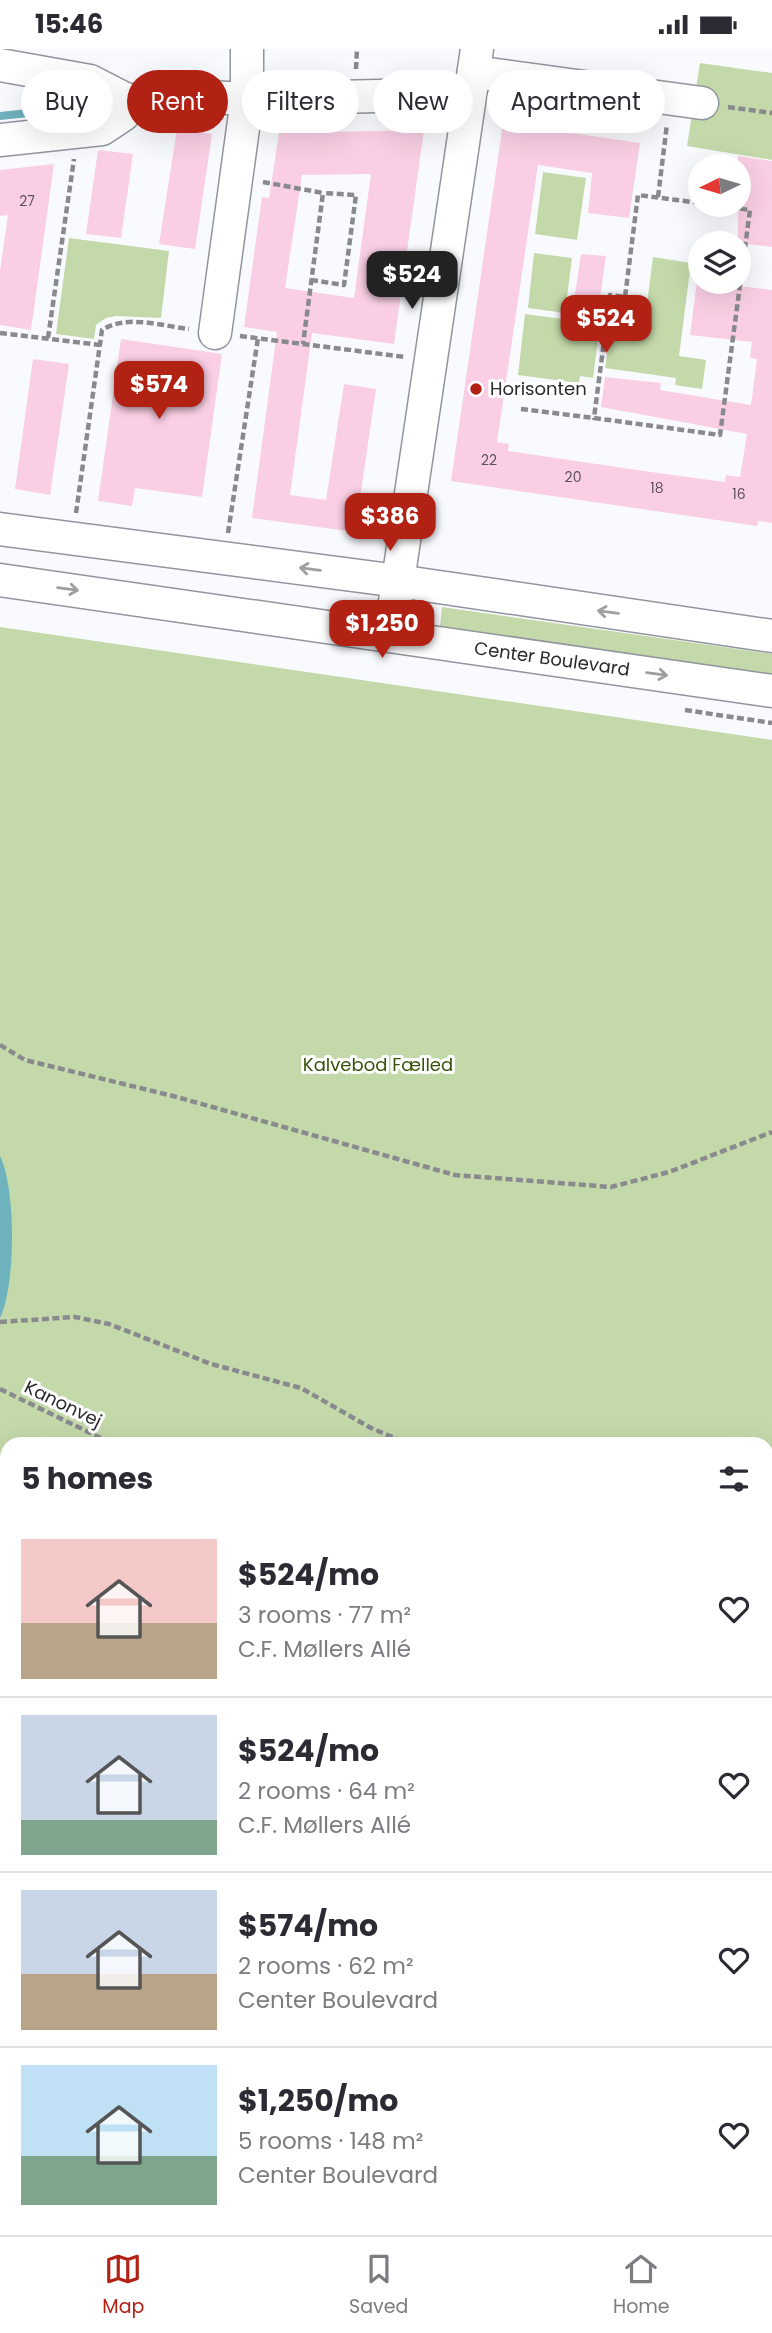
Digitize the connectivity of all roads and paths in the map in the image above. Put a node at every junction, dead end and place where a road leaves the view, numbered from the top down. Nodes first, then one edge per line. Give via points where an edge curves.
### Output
1 (247, 49) edge
2 (0, 65) edge
3 (247, 70) edge
4 (474, 72) edge
5 (359, 86) edge
6 (671, 99) junction
7 (127, 101) edge
8 (702, 103) joint
9 (127, 109) edge
10 (772, 113) edge
11 (113, 122) edge
12 (61, 133) edge
13 (78, 133) edge
14 (242, 133) edge
15 (0, 140) edge
16 (236, 177) junction
17 (323, 193) junction
18 (658, 197) junction
19 (688, 201) edge
20 (749, 217) edge
21 (311, 280) junction
22 (0, 333) edge
23 (215, 333) junction
24 (48, 338) junction
25 (258, 338) junction
26 (303, 344) junction
27 (100, 345) junction
28 (431, 360) junction
29 (520, 408) dead end
30 (594, 418) junction
31 (0, 529) edge
32 (72, 538) junction
33 (224, 558) junction
34 (0, 580) edge
35 (398, 581) junction
36 (390, 635) junction
37 (772, 636) edge
38 (772, 691) edge
39 (0, 1045) edge
40 (772, 1132) edge
41 (0, 1322) edge
42 (0, 1389) edge
43 (99, 1437) edge
44 (392, 1437) edge

1 - 3 street
2 - 7 street via 90,81
4 - 5 street
4 - 6 street
4 - 28 street
6 - 8 street
6 - 18 path
8 - 10 path
9 - 11 street
12 - 15 street
13 - 24 path
14 - 16 street
16 - 17 path
16 - 23 street
17 - 21 path
17 - 21 path via 356,195 346,272 344,285
18 - 19 path
18 - 30 path via 638,195 625,297 610,295
20 - 30 path via 720,435
21 - 26 path
22 - 24 path
23 - 25 path
23 - 27 path via 130,322 102,330
24 - 27 path
25 - 26 path
25 - 33 path
26 - 28 path
27 - 32 path
28 - 35 street
29 - 30 path
31 - 32 street
32 - 33 street
35 -> 33 street
34 -> 36 street, Center Boulevard
35 - 36 street
37 -> 35 street
36 -> 38 street, Center Boulevard
39 - 40 path via 25,1060 455,1175 611,1187 669,1172
41 - 44 path via 75,1317 109,1324 211,1364 301,1388
42 - 43 path, Kanonvej

